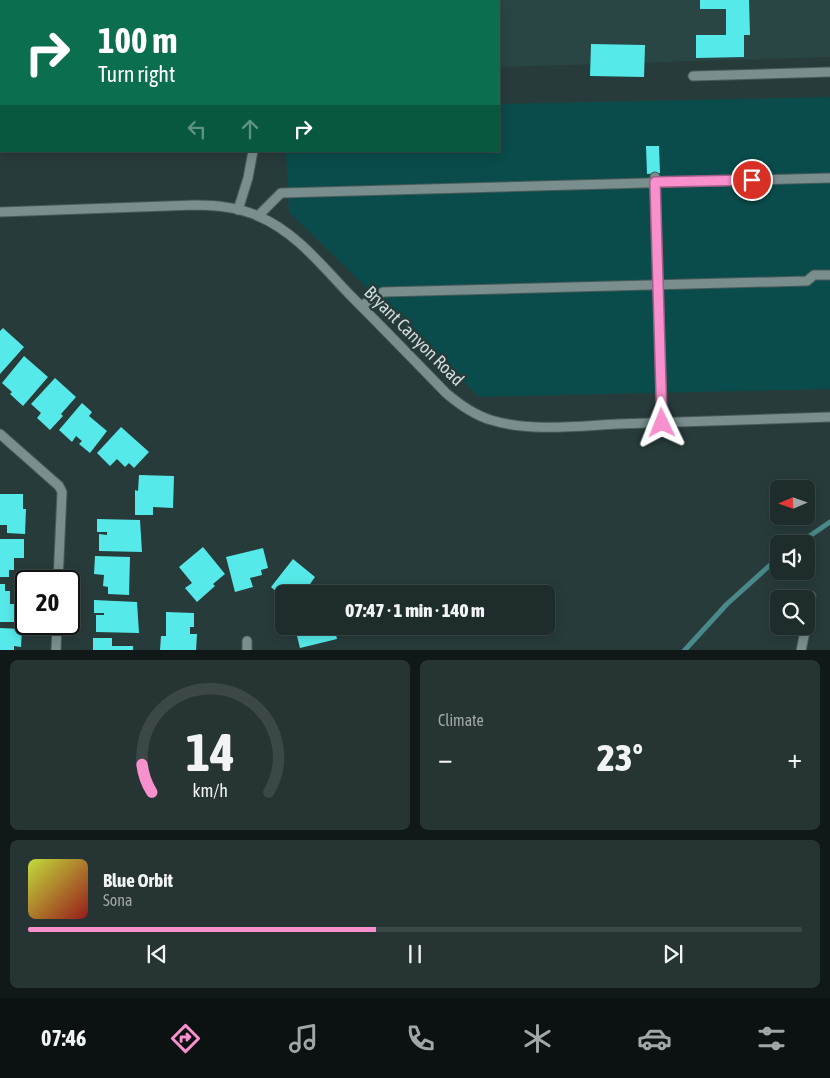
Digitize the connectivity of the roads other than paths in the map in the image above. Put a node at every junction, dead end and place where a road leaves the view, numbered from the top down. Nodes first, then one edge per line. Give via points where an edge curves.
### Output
1 (830, 72) edge
2 (693, 76) dead end
3 (254, 152) edge
4 (830, 178) edge
5 (655, 180) junction
6 (238, 210) junction
7 (0, 212) edge
8 (258, 216) junction
9 (830, 275) edge
10 (658, 285) junction
11 (361, 306) junction
12 (830, 418) edge
13 (662, 423) junction
14 (0, 434) edge
15 (58, 570) edge
16 (57, 635) edge
17 (804, 635) edge
18 (56, 650) edge
19 (802, 650) edge

1 - 2 street
3 - 6 street
4 - 5 street
5 - 8 street via 281,194
5 - 10 street
6 - 7 street, Bryant Canyon Road via 195,205
6 - 8 street, Bryant Canyon Road
8 - 11 street, Bryant Canyon Road via 277,226 306,249
9 - 10 street via 814,275 807,282
10 - 11 street via 383,292
10 - 13 street
11 - 13 street, Bryant Canyon Road via 446,393 478,415 525,426
12 - 13 street, Bryant Canyon Road
14 - 15 street via 62,492
16 - 18 street
17 - 19 street

